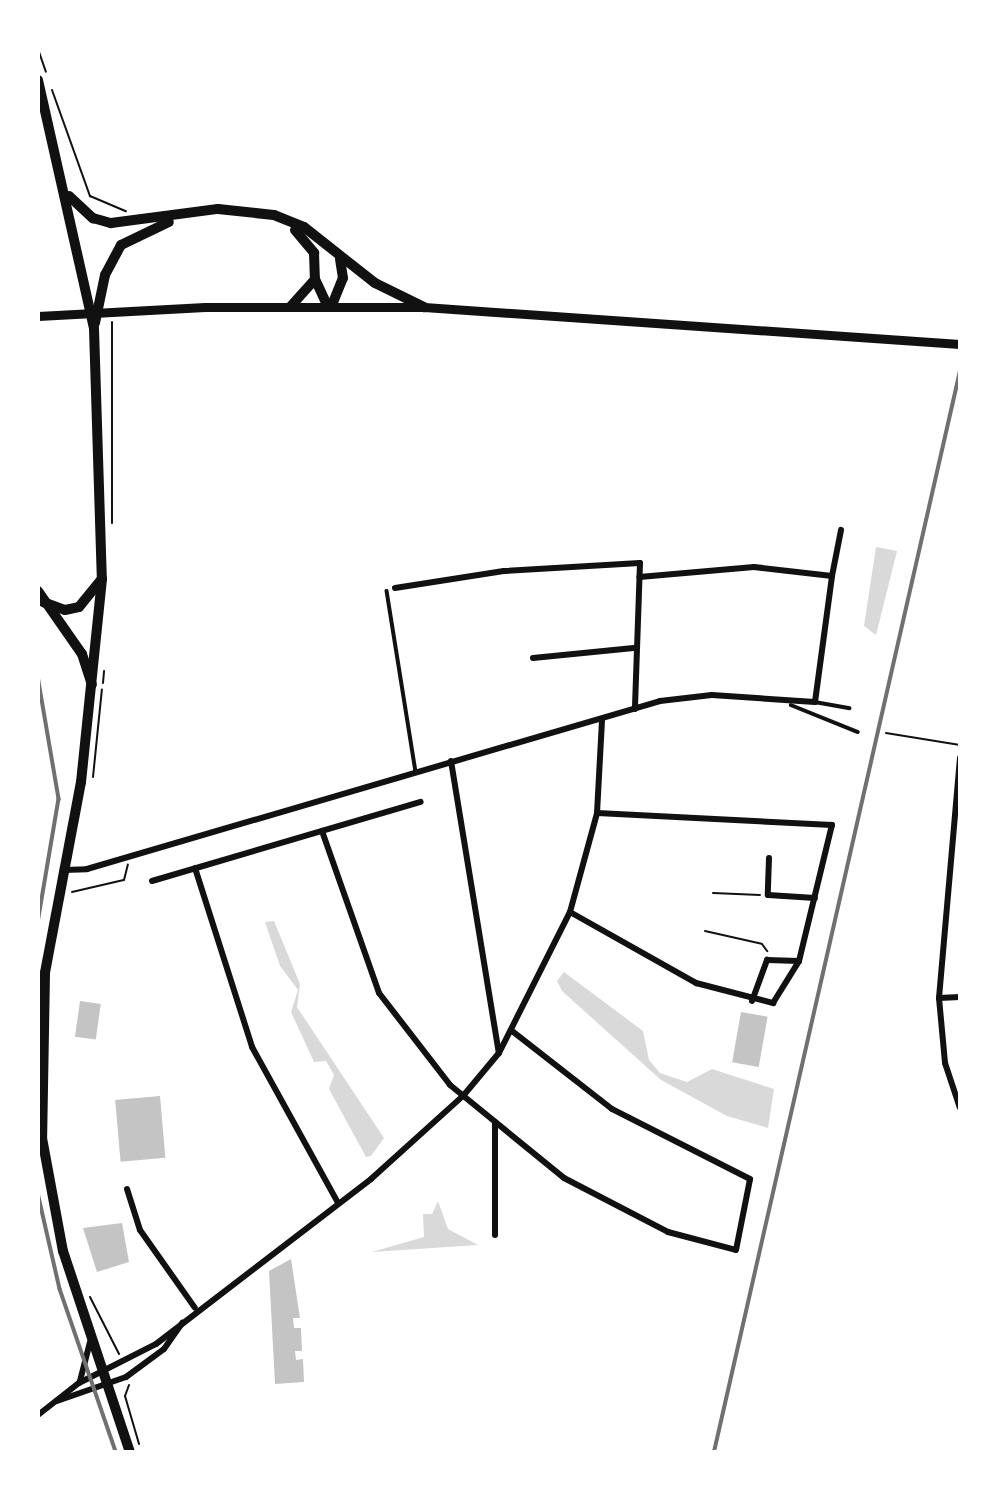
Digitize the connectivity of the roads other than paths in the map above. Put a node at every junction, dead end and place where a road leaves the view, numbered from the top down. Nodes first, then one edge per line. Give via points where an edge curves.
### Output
1 (38, 80) edge
2 (69, 196) junction
3 (340, 259) junction
4 (315, 279) junction
5 (330, 305) junction
6 (291, 306) junction
7 (424, 307) junction
8 (38, 316) edge
9 (94, 329) junction
10 (960, 344) edge
11 (841, 530) dead end
12 (832, 576) junction
13 (639, 577) junction
14 (102, 579) junction
15 (396, 588) dead end
16 (38, 591) edge
17 (387, 591) dead end
18 (43, 603) junction
19 (634, 648) junction
20 (533, 658) dead end
21 (94, 690) junction
22 (815, 702) junction
23 (791, 705) junction
24 (849, 708) dead end
25 (635, 709) junction
26 (602, 721) junction
27 (858, 732) dead end
28 (960, 758) edge
29 (451, 761) junction
30 (416, 772) junction
31 (421, 802) dead end
32 (597, 813) junction
33 (322, 831) junction
34 (769, 858) dead end
35 (195, 868) junction
36 (68, 871) junction
37 (950, 873) junction
38 (960, 873) edge
39 (152, 881) dead end
40 (815, 898) junction
41 (570, 912) junction
42 (799, 961) junction
43 (42, 975) edge
44 (960, 997) edge
45 (939, 998) junction
46 (752, 1001) junction
47 (512, 1031) junction
48 (499, 1052) junction
49 (463, 1096) junction
50 (960, 1108) edge
51 (495, 1122) junction
52 (127, 1189) dead end
53 (338, 1203) junction
54 (495, 1236) dead end
55 (195, 1308) junction
56 (182, 1321) junction
57 (91, 1337) junction
58 (103, 1372) junction
59 (79, 1383) junction
60 (108, 1385) junction
61 (57, 1401) junction
62 (38, 1415) edge
63 (135, 1450) edge

1 - 2 main road
2 - 3 main road via 93,218 111,223 218,209 274,215 303,227
2 - 9 main road
3 - 5 main road via 343,278
3 - 7 main road
4 - 5 main road
4 - 6 main road
4 - 9 main road via 310,243 284,224 237,215 166,222 131,236 111,258
5 - 6 main road
5 - 7 main road
6 - 8 main road
7 - 10 main road
9 - 14 main road
11 - 12 street
12 - 13 street via 754,567
12 - 22 street
13 - 15 street via 640,562 505,571
13 - 19 street
14 - 18 main road via 79,607 65,610
14 - 21 main road
16 - 18 main road
17 - 30 lane
18 - 21 main road via 82,654
19 - 20 street
19 - 25 street
21 - 36 main road
22 - 23 street
22 - 24 lane
23 - 25 street via 683,696
23 - 27 lane
25 - 26 street
26 - 29 street
26 - 32 street
28 - 37 street
29 - 30 street
29 - 48 street
30 - 36 street
31 - 33 street
32 - 40 street via 830,821
32 - 41 street
33 - 35 street
33 - 49 street via 351,928 381,997
34 - 40 street via 768,895
35 - 39 street
35 - 53 street via 252,1047
36 - 43 main road
37 - 38 street
37 - 45 street
40 - 42 street
41 - 46 street via 696,983
41 - 47 street
42 - 46 street via 778,1001
42 - 46 street via 771,958
43 - 57 main road via 40,1093 47,1176
44 - 45 street
45 - 50 street via 945,1063
47 - 48 street
47 - 51 street via 612,1109 750,1179 736,1250 668,1232 564,1178
48 - 49 street
49 - 51 street
49 - 53 street
51 - 54 street
52 - 55 street via 140,1230
53 - 55 street
55 - 56 street
56 - 58 street
56 - 60 street via 164,1349
57 - 58 main road
57 - 59 street
58 - 59 street
58 - 60 main road
59 - 61 street
60 - 61 street
60 - 63 main road
61 - 62 street

